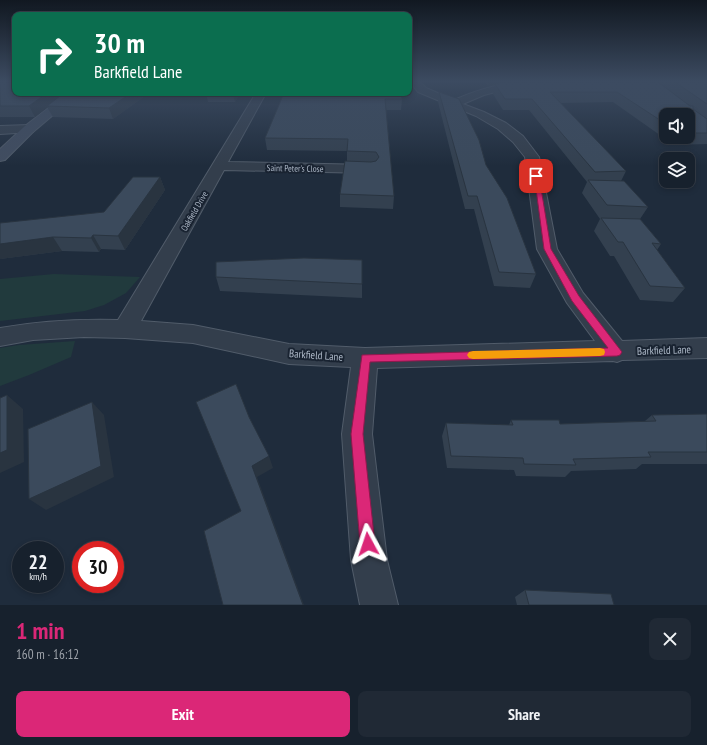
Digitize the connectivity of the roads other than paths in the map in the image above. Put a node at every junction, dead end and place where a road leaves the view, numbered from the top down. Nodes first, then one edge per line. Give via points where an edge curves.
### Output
1 (52, 110) edge
2 (251, 110) edge
3 (470, 110) edge
4 (29, 129) junction
5 (0, 130) edge
6 (0, 157) edge
7 (220, 166) junction
8 (370, 169) edge
9 (125, 329) junction
10 (0, 337) edge
11 (707, 348) edge
12 (617, 352) junction
13 (365, 358) junction
14 (379, 605) edge

1 - 4 street
2 - 7 street, Oakfield Drive
3 - 12 street via 502,126 518,139 532,157 548,249 575,298
4 - 5 street
4 - 6 street
7 - 8 street, Saint Peter's Close
7 - 9 street, Oakfield Drive
9 - 10 street, Barkfield Lane via 32,331
9 - 13 street, Barkfield Lane via 193,334 289,354
11 - 12 street, Barkfield Lane
12 - 13 street, Barkfield Lane
13 - 14 street via 357,434 369,560

